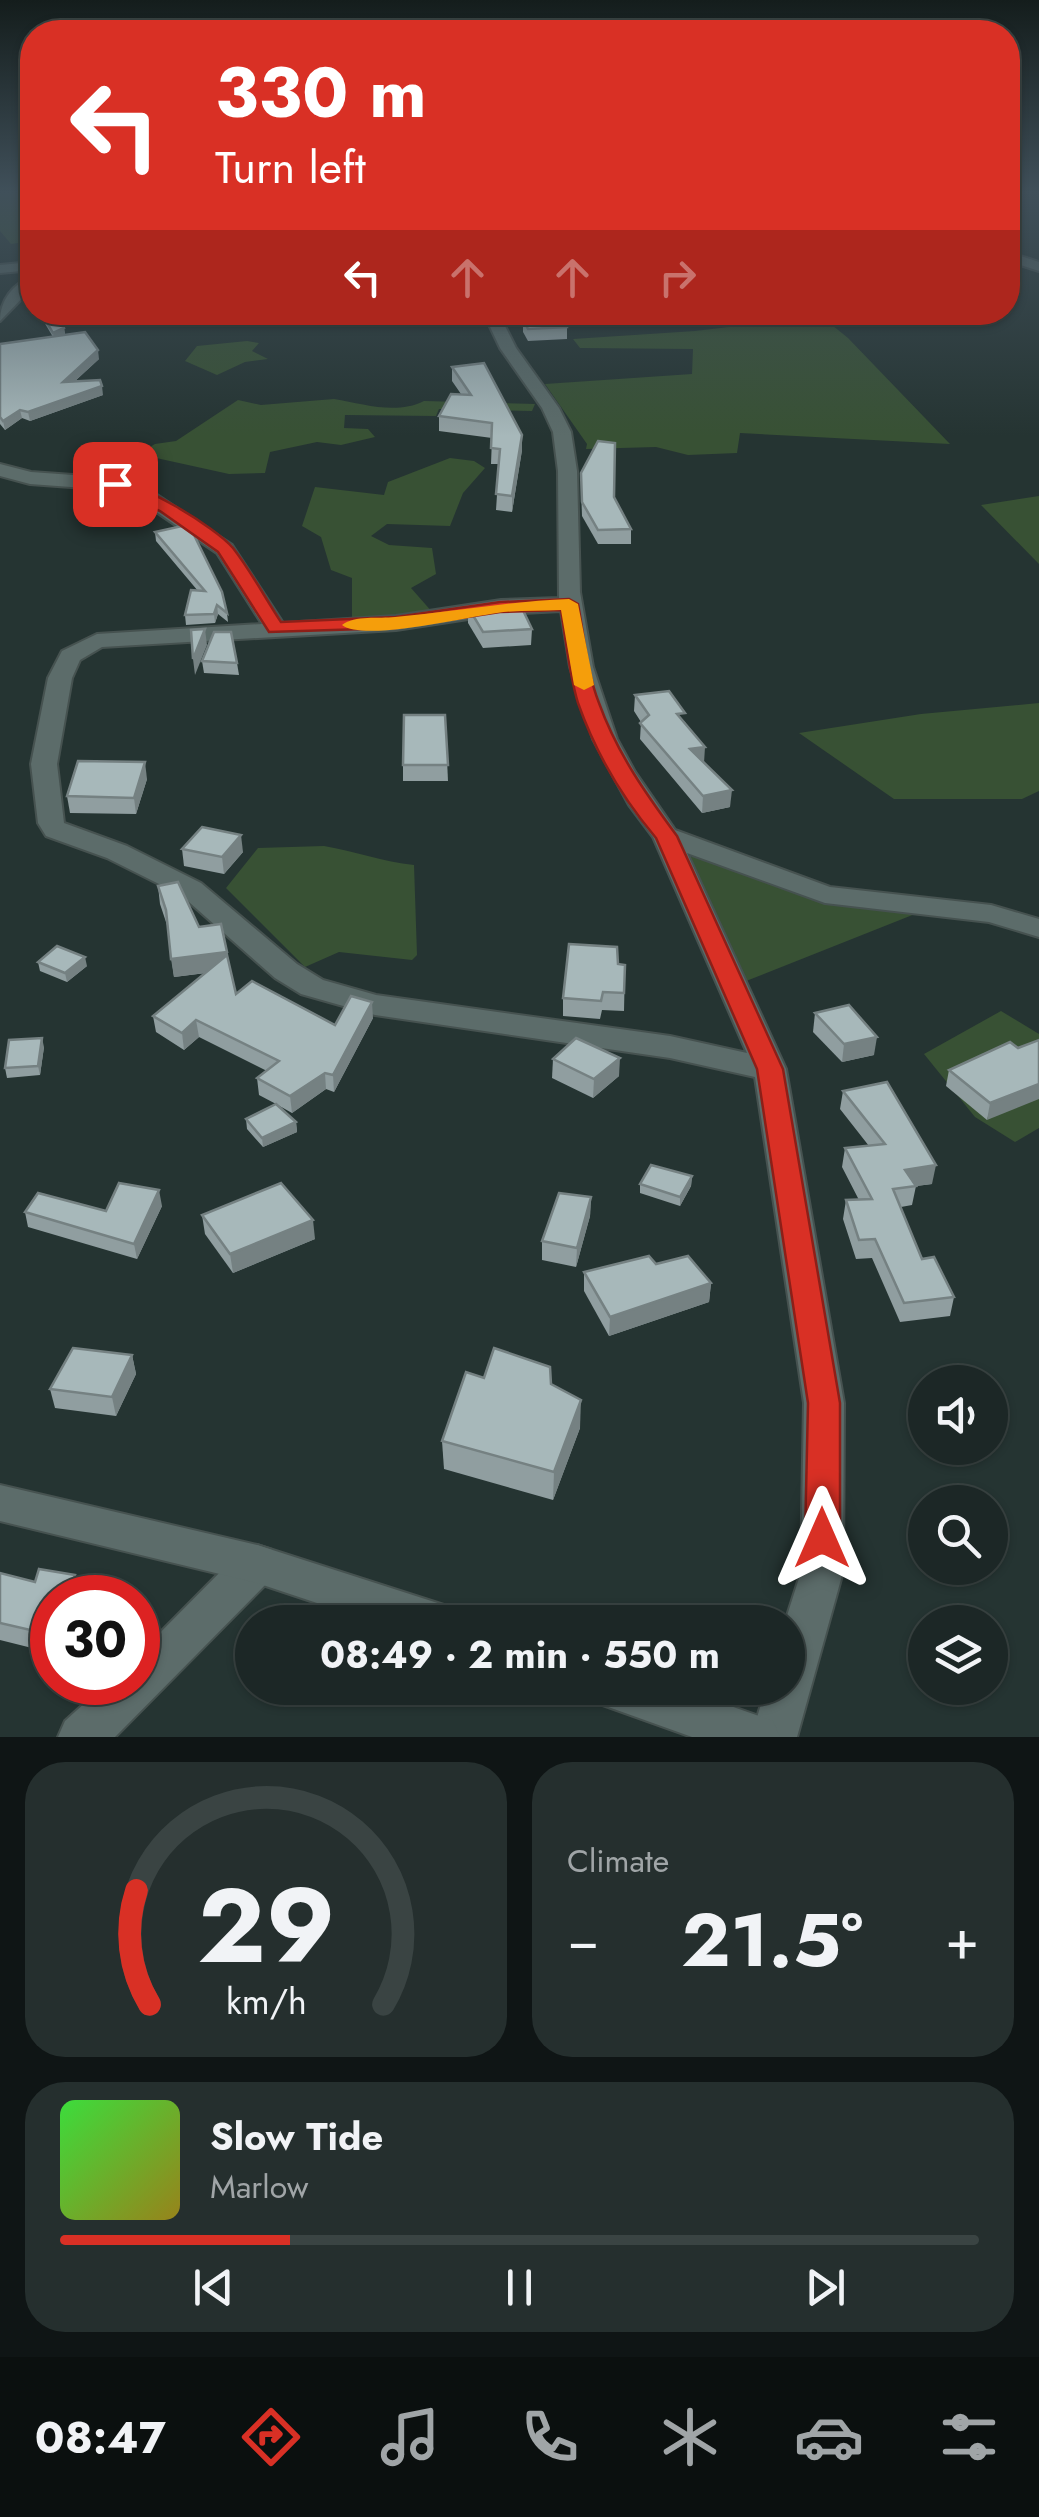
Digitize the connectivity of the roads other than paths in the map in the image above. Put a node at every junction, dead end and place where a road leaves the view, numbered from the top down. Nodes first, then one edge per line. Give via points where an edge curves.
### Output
1 (20, 290) edge
2 (0, 316) edge
3 (496, 325) edge
4 (0, 470) edge
5 (569, 604) junction
6 (275, 628) junction
7 (666, 836) junction
8 (1039, 928) edge
9 (770, 1069) junction
10 (0, 1503) edge
11 (257, 1564) junction
12 (382, 1605) edge
13 (650, 1705) edge
14 (691, 1726) edge
15 (81, 1737) edge
16 (757, 1737) edge
17 (774, 1737) edge

1 - 2 street
3 - 5 street via 552,410 565,445
4 - 6 street via 115,484 144,495 225,548
5 - 6 street
5 - 7 street via 587,700 612,756
6 - 9 street via 118,637 70,656 44,764 55,830 192,889 312,987 376,1005 670,1047
7 - 8 street via 826,894 991,914
7 - 9 street
9 - 17 street via 824,1403 822,1572
10 - 11 street
11 - 12 street
11 - 15 street
13 - 14 street
14 - 16 street

